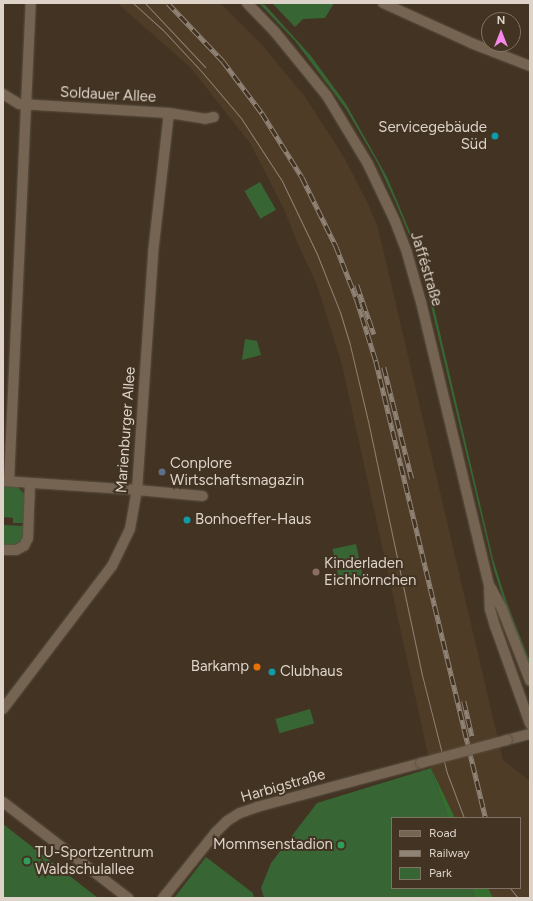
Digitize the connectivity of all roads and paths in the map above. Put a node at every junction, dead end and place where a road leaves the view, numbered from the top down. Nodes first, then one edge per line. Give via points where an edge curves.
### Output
1 (31, 3) edge
2 (247, 3) edge
3 (383, 3) edge
4 (530, 66) edge
5 (3, 94) edge
6 (27, 105) junction
7 (169, 113) junction
8 (214, 117) dead end
9 (6, 481) edge
10 (30, 483) junction
11 (137, 490) junction
12 (203, 496) dead end
13 (3, 550) edge
14 (489, 585) junction
15 (530, 681) edge
16 (3, 709) edge
17 (530, 724) edge
18 (530, 734) edge
19 (3, 802) edge
20 (128, 898) edge
21 (163, 898) edge

1 - 6 street
2 - 14 street, Jafféstraße via 275,32 327,96 354,139 387,203 407,254 421,302
3 - 4 street via 471,43
5 - 6 street, Soldauer Allee via 19,104
6 - 7 street, Soldauer Allee
6 - 9 street
7 - 8 street, Soldauer Allee via 205,119
7 - 11 street, Marienburger Allee via 153,253
9 - 10 street
10 - 11 street
10 - 13 street via 28,538 24,546 16,550
11 - 12 street
11 - 16 street, Marienburger Allee via 130,529 112,566
14 - 15 street, Jafféstraße via 502,609
14 - 17 street, Jafféstraße via 490,609 495,626
18 - 21 street, Harbigstraße, bridge via 257,807 240,814 227,821 216,832
19 - 20 street

